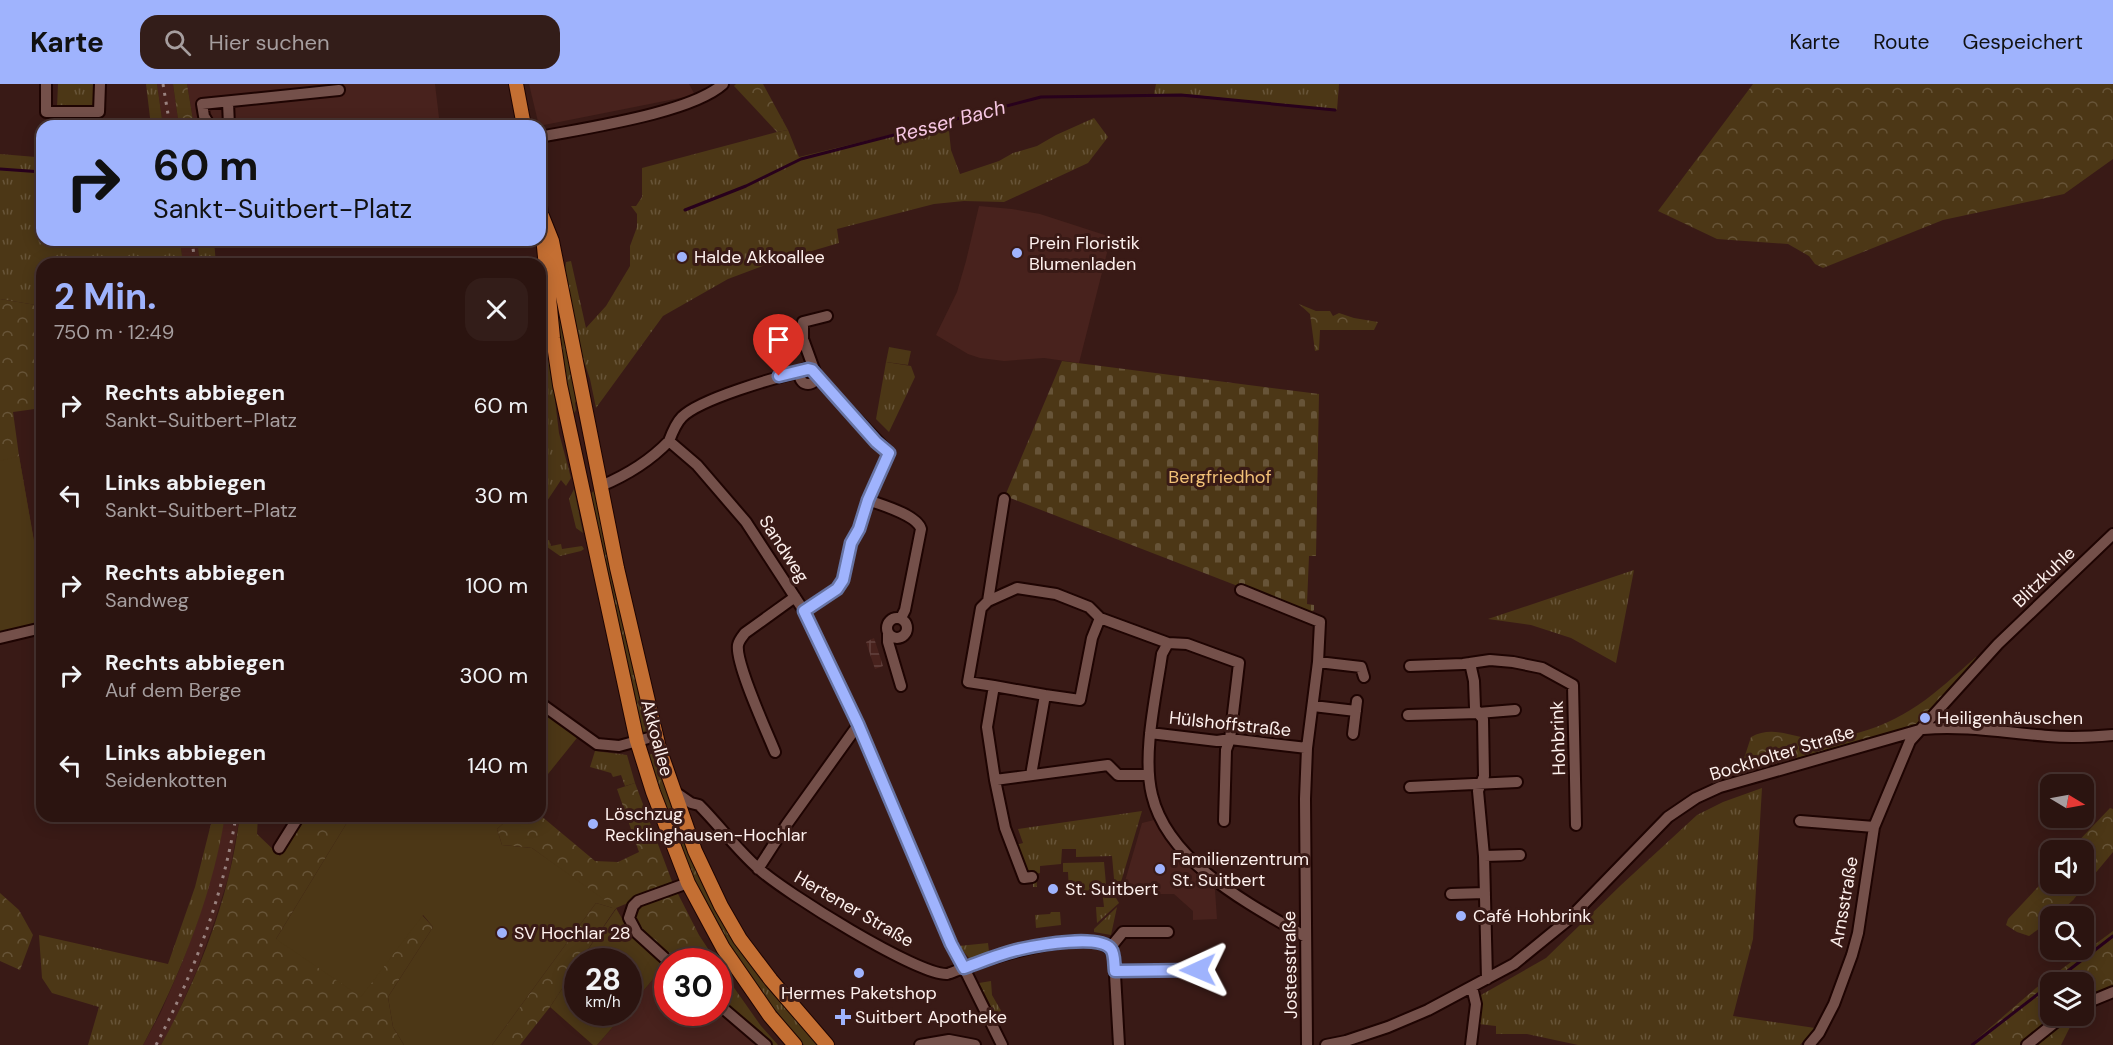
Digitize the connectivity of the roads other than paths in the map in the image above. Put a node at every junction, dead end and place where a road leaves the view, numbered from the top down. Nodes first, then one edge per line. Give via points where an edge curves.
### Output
1 (46, 84) edge
2 (100, 84) edge
3 (516, 84) edge
4 (723, 84) edge
5 (339, 90) dead end
6 (228, 102) junction
7 (206, 120) edge
8 (229, 120) edge
9 (523, 120) edge
10 (546, 137) edge
11 (545, 246) edge
12 (548, 267) edge
13 (827, 316) dead end
14 (815, 374) junction
15 (669, 441) junction
16 (575, 457) junction
17 (597, 467) junction
18 (579, 478) junction
19 (601, 486) junction
20 (1004, 498) dead end
21 (868, 500) junction
22 (2113, 534) edge
23 (1241, 590) dead end
24 (795, 597) junction
25 (988, 601) junction
26 (804, 611) junction
27 (1100, 618) junction
28 (36, 629) edge
29 (0, 638) edge
30 (1168, 643) junction
31 (1318, 662) junction
32 (1470, 663) junction
33 (1410, 666) dead end
34 (1362, 667) dead end
35 (901, 686) dead end
36 (994, 686) junction
37 (1045, 695) junction
38 (1313, 706) junction
39 (546, 707) edge
40 (1515, 710) dead end
41 (1478, 713) junction
42 (1408, 715) dead end
43 (858, 724) junction
44 (1923, 729) junction
45 (1150, 733) junction
46 (1353, 734) dead end
47 (656, 735) junction
48 (2113, 735) edge
49 (1230, 739) junction
50 (637, 741) junction
51 (1307, 748) junction
52 (775, 752) dead end
53 (1031, 775) junction
54 (1149, 775) junction
55 (995, 780) junction
56 (1517, 782) dead end
57 (1481, 784) junction
58 (1410, 787) dead end
59 (675, 792) junction
60 (1224, 821) dead end
61 (1800, 821) dead end
62 (295, 822) edge
63 (1576, 825) dead end
64 (1874, 827) junction
65 (279, 848) dead end
66 (1520, 855) dead end
67 (1484, 856) junction
68 (758, 869) junction
69 (1032, 877) dead end
70 (688, 883) junction
71 (1485, 893) junction
72 (1451, 894) dead end
73 (1168, 932) dead end
74 (1306, 937) junction
75 (654, 948) edge
76 (1110, 948) junction
77 (964, 968) junction
78 (1198, 970) dead end
79 (1115, 971) junction
80 (1487, 979) junction
81 (1472, 987) junction
82 (2113, 992) edge
83 (2094, 1001) edge
84 (732, 1016) edge
85 (2051, 1026) edge
86 (766, 1045) edge
87 (795, 1045) edge
88 (827, 1045) edge
89 (920, 1045) edge
90 (975, 1045) edge
91 (1002, 1045) edge
92 (1119, 1045) edge
93 (1307, 1045) edge
94 (1326, 1045) edge
95 (1471, 1045) edge
96 (1809, 1045) edge
97 (2027, 1045) edge

1 - 2 street via 46,112 99,112
3 - 9 main road
4 - 10 street via 676,107
5 - 6 street
6 - 7 street via 202,104
6 - 8 street
11 - 12 main road, Akkoallee
12 - 16 main road, Akkoallee via 558,373
12 - 17 main road, Akkoallee
13 - 14 street via 803,322 803,339
14 - 15 street via 808,369 779,376 709,401 682,416
14 - 21 street via 889,453
15 - 19 street via 633,472
15 - 24 street, Sandweg via 698,465 746,522
16 - 17 main road, Akkoallee via 579,442 586,440
16 - 18 main road, Akkoallee
17 - 19 main road, Akkoallee
18 - 19 main road
18 - 50 main road, Akkoallee
19 - 47 main road, Akkoallee
20 - 25 street
21 - 26 street via 851,543 843,580 837,589
21 - 35 street via 913,518 921,529 901,618 906,632 897,638 888,632
22 - 44 street, Blitzkuhle via 1998,644
23 - 31 street, Jostesstraße via 1320,622
24 - 26 street, Sandweg
24 - 52 street via 745,633 737,647
25 - 27 street via 1017,588 1056,594 1089,607
25 - 36 street via 981,608 969,682
26 - 43 street, Sandweg
27 - 30 street
27 - 37 street via 1092,638 1080,700
28 - 29 street
30 - 45 street via 1162,654
30 - 49 street via 1187,644 1239,663
31 - 34 street
31 - 38 street, Jostesstraße
32 - 33 street, Hohbrink
32 - 41 street
32 - 63 street, Hohbrink via 1490,660 1542,668 1573,685
36 - 37 street
36 - 55 street via 987,726
37 - 53 street
38 - 46 street via 1357,706
38 - 51 street, Jostesstraße
39 - 50 street via 597,744 619,746
40 - 41 street
41 - 42 street
41 - 57 street via 1483,719
43 - 68 street
43 - 77 street, Sandweg
44 - 48 street, Bockholter Straße via 1944,727 2049,736
44 - 64 street, Arnsstraße via 1910,741
44 - 80 street, Bockholter Straße via 1748,778 1696,798 1668,817 1568,920 1527,955
45 - 49 street, Hülshoffstraße
45 - 54 street
47 - 50 street
47 - 59 main road, Akkoallee
49 - 51 street, Hülshoffstraße
49 - 60 street via 1226,750
50 - 70 main road, Akkoallee
51 - 74 street, Jostesstraße
53 - 54 street via 1108,765 1118,775
53 - 55 street
54 - 74 street via 1156,810 1176,844 1218,884
55 - 69 street via 1005,828 1020,868 1024,878
56 - 57 street
57 - 58 street
57 - 67 street via 1478,791
59 - 68 street, Hertener Straße via 699,805
59 - 88 main road, Akkoallee via 695,851 740,939
61 - 64 street
62 - 65 street
64 - 96 street, Arnsstraße via 1852,955 1834,1004
66 - 67 street
67 - 71 street
68 - 77 street, Hertener Straße via 790,893 900,957 946,974
70 - 75 street via 633,906 629,918 637,933
70 - 87 main road, Akkoallee via 723,948 770,1017
71 - 72 street
71 - 80 street
73 - 76 street via 1123,932
74 - 93 street, Jostesstraße
76 - 77 street, Hertener Straße via 1097,941 1052,944 1020,949
76 - 79 street
77 - 91 street
78 - 79 street
79 - 92 street
80 - 81 street, Bockholter Straße
81 - 94 street, Bockholter Straße via 1388,1027
81 - 95 street via 1476,1004
82 - 83 street
84 - 86 street
85 - 97 street
89 - 90 street via 938,1040

